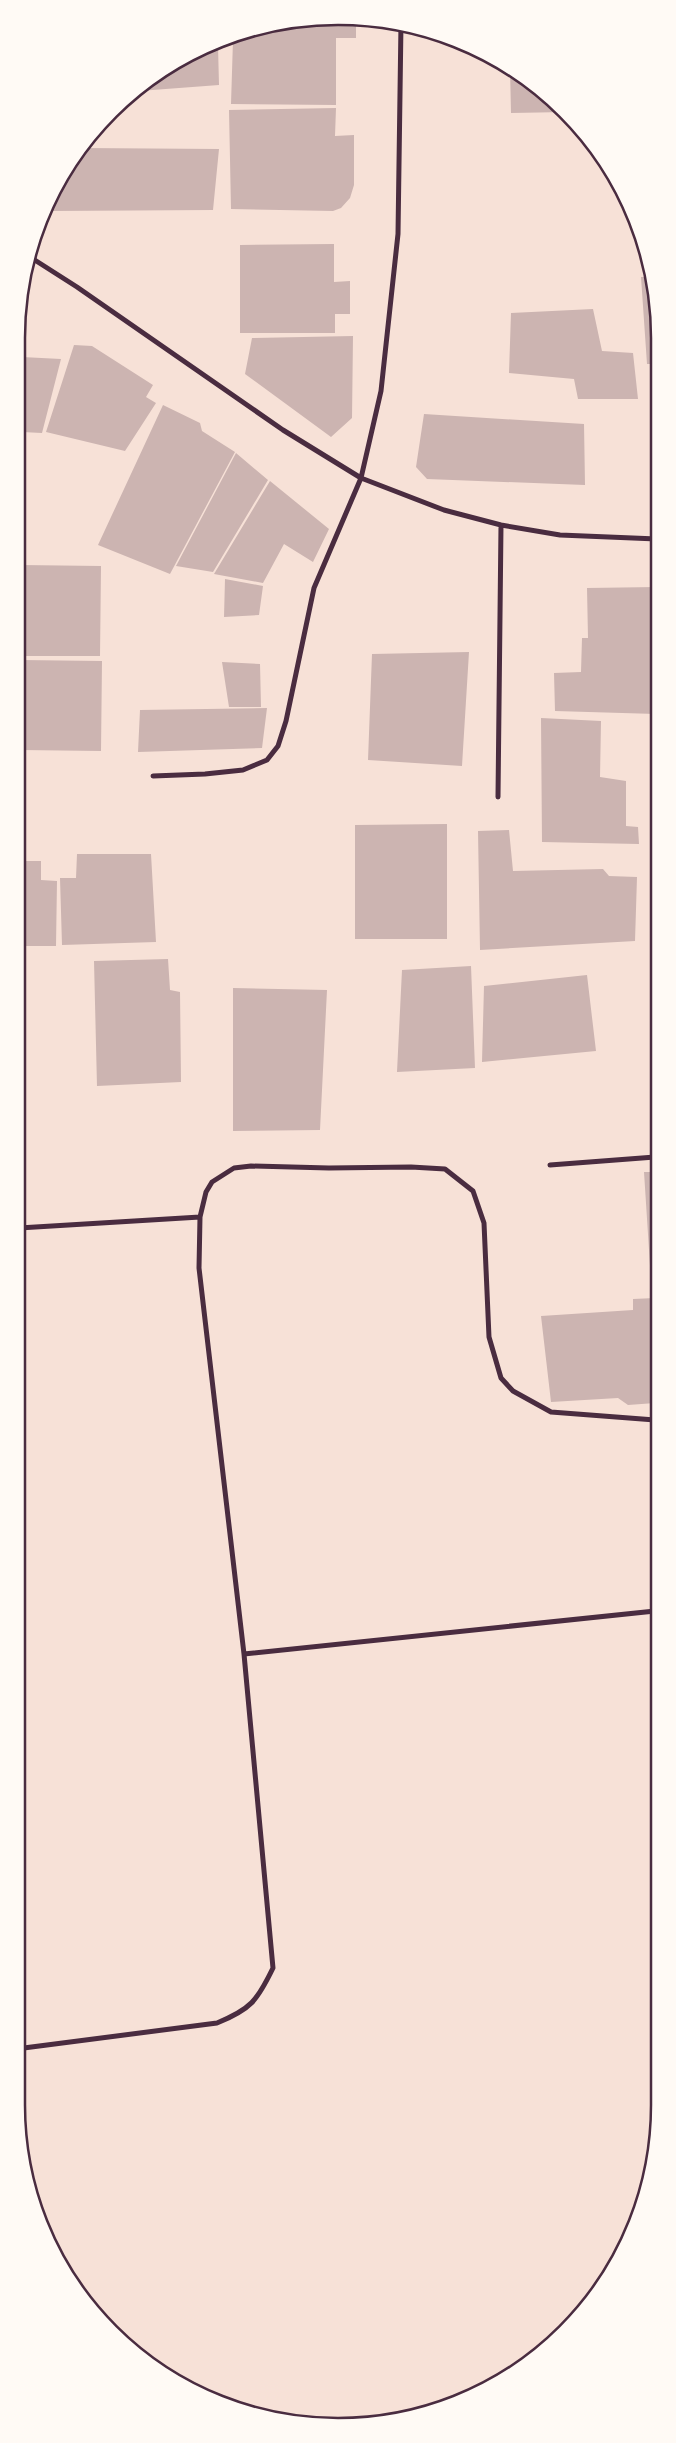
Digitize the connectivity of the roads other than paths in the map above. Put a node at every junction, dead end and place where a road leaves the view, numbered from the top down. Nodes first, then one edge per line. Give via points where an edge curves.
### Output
1 (401, 31) edge
2 (35, 260) edge
3 (361, 478) junction
4 (501, 525) junction
5 (651, 539) edge
6 (153, 776) dead end
7 (498, 797) dead end
8 (651, 1157) edge
9 (550, 1165) dead end
10 (200, 1217) junction
11 (25, 1228) edge
12 (651, 1420) edge
13 (651, 1610) edge
14 (244, 1654) junction
15 (25, 2048) edge

1 - 3 street via 398,234 381,391
2 - 3 street via 78,286 283,430
3 - 4 street via 444,510
3 - 6 street via 314,588 278,746 267,760 243,770
4 - 5 street via 560,535
4 - 7 street
8 - 9 street
10 - 11 street
10 - 12 street via 212,1182 234,1168 411,1167 445,1170 473,1191 484,1223 489,1337 501,1378 513,1391 551,1412
10 - 14 street via 199,1268
13 - 14 street
14 - 15 street via 273,1968 260,1994 242,2013 217,2023

